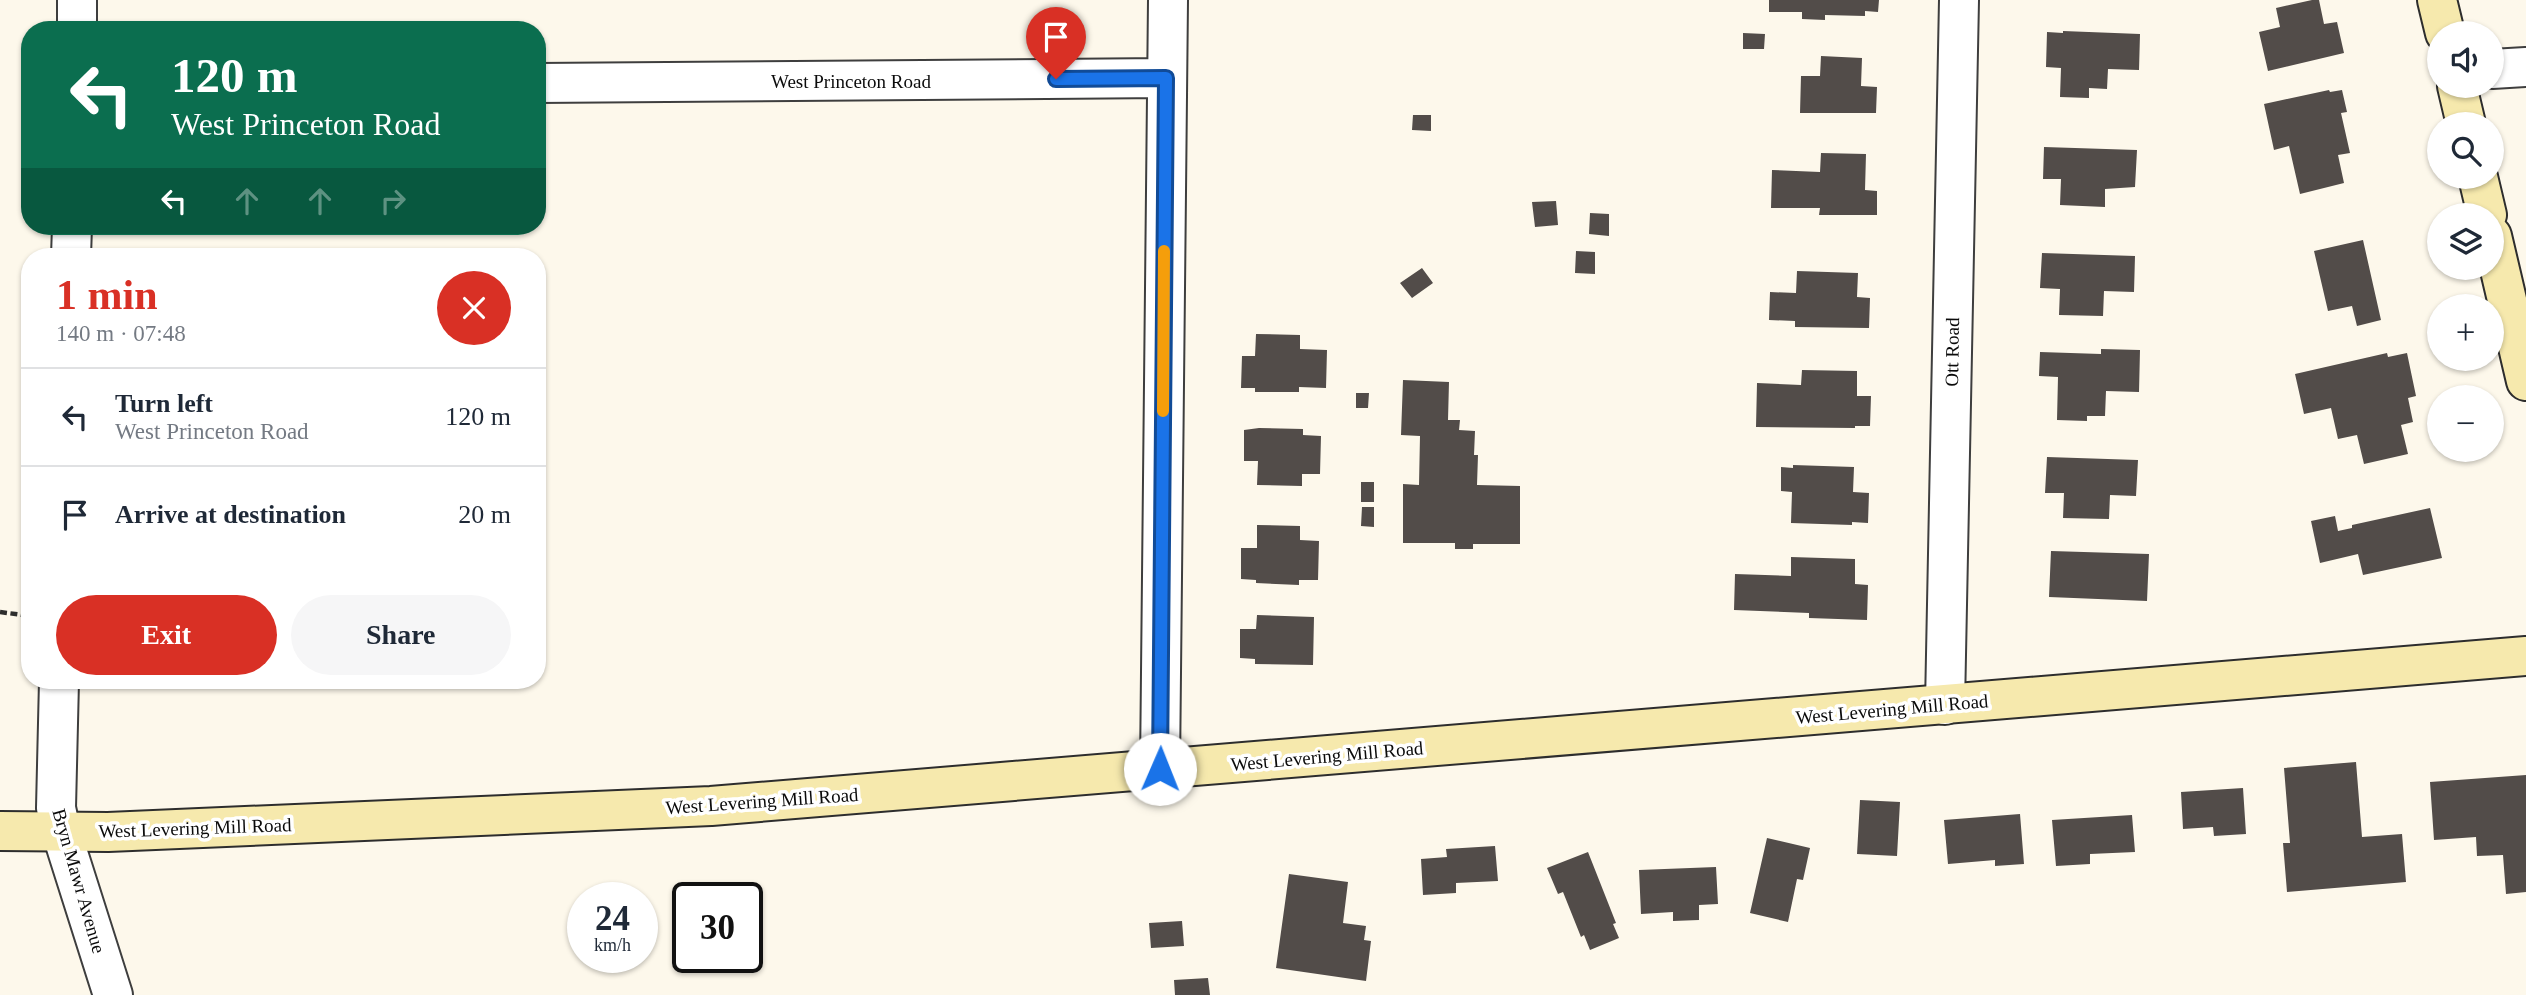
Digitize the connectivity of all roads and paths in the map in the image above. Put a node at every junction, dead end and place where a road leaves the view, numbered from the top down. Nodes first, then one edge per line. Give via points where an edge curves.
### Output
1 (77, 0) edge
2 (1168, 0) edge
3 (1959, 0) edge
4 (2437, 0) edge
5 (77, 21) edge
6 (2442, 21) edge
7 (2526, 66) edge
8 (2504, 68) edge
9 (1166, 78) junction
10 (546, 83) edge
11 (2502, 280) edge
12 (2526, 381) edge
13 (0, 612) edge
14 (21, 614) edge
15 (2526, 656) edge
16 (59, 689) edge
17 (1945, 705) junction
18 (1160, 769) junction
19 (0, 831) edge
20 (61, 831) junction
21 (113, 995) edge

1 - 5 street
2 - 9 street
3 - 17 street, Ott Road
4 - 6 street
7 - 8 street
9 - 10 street, West Princeton Road
9 - 18 street
11 - 12 street
13 - 14 path
15 - 17 street, West Levering Mill Road
16 - 20 street, Bryn Mawr Avenue via 56,808
17 - 18 street, West Levering Mill Road
18 - 20 street, West Levering Mill Road via 711,806
19 - 20 street, West Levering Mill Road
20 - 21 street, Bryn Mawr Avenue

